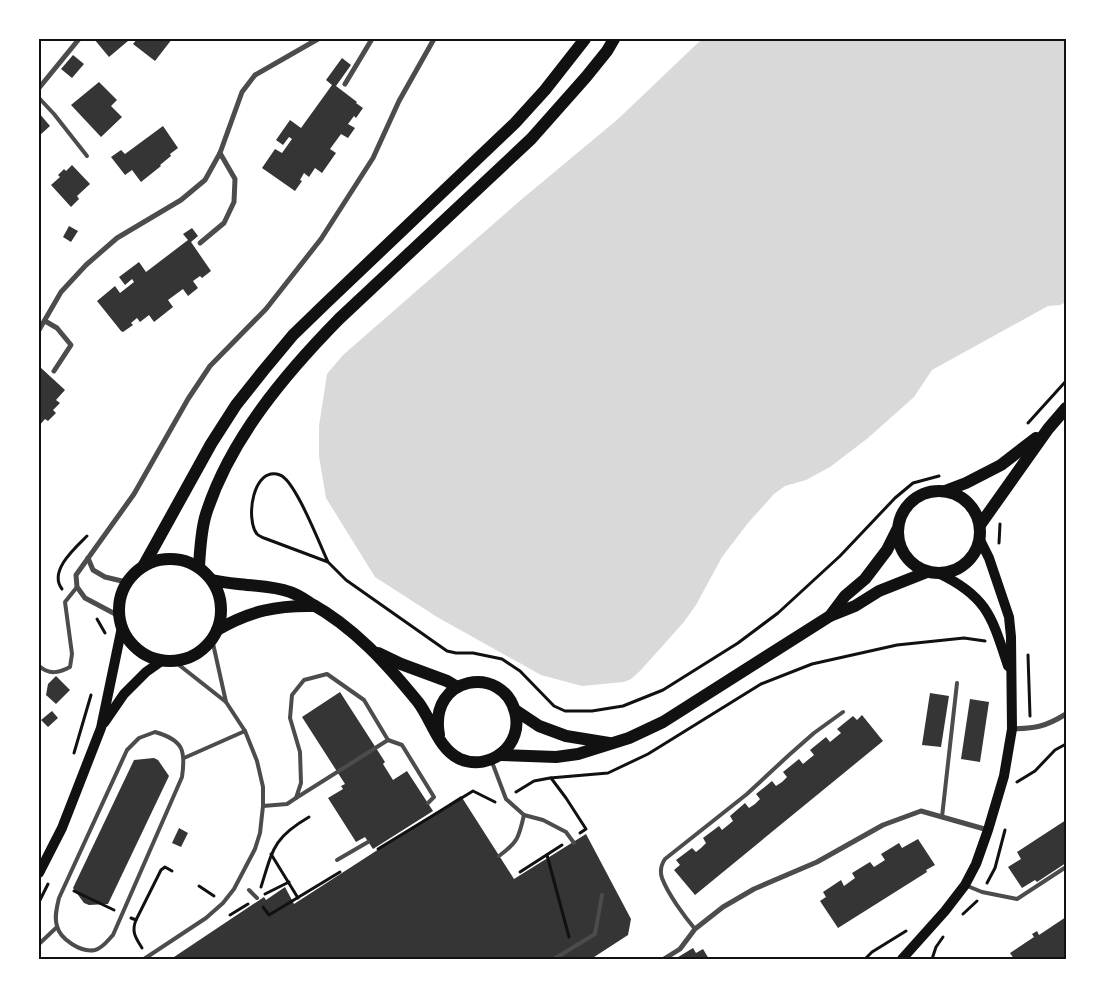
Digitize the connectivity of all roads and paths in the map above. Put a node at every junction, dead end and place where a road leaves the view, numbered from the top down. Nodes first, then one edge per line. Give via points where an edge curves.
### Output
1 (79, 39) edge
2 (318, 39) edge
3 (372, 39) edge
4 (434, 39) edge
5 (585, 39) edge
6 (614, 39) edge
7 (345, 84) dead end
8 (39, 88) edge
9 (39, 98) edge
10 (220, 153) junction
11 (87, 156) dead end
12 (200, 243) dead end
13 (45, 321) junction
14 (39, 330) edge
15 (54, 371) dead end
16 (1066, 381) edge
17 (1066, 408) edge
18 (1026, 426) dead end
19 (1048, 429) junction
20 (942, 476) dead end
21 (945, 491) junction
22 (1000, 520) dead end
23 (980, 525) junction
24 (897, 529) junction
25 (980, 540) junction
26 (1000, 548) dead end
27 (88, 558) junction
28 (328, 562) junction
29 (144, 565) junction
30 (199, 567) junction
31 (932, 573) junction
32 (212, 580) junction
33 (126, 582) junction
34 (77, 587) junction
35 (317, 606) junction
36 (830, 616) junction
37 (120, 622) junction
38 (214, 635) junction
39 (999, 639) junction
40 (374, 651) junction
41 (168, 661) junction
42 (39, 666) edge
43 (1010, 674) junction
44 (957, 684) dead end
45 (457, 687) junction
46 (226, 702) junction
47 (515, 710) junction
48 (843, 712) dead end
49 (1066, 714) edge
50 (101, 728) junction
51 (1012, 729) junction
52 (244, 731) junction
53 (439, 735) junction
54 (388, 740) junction
55 (611, 744) junction
56 (1066, 744) edge
57 (184, 758) junction
58 (496, 758) junction
59 (550, 778) junction
60 (1017, 782) dead end
61 (296, 798) junction
62 (506, 798) junction
63 (428, 803) dead end
64 (263, 806) junction
65 (524, 815) junction
66 (309, 817) dead end
67 (942, 817) junction
68 (584, 830) dead end
69 (988, 830) junction
70 (368, 842) dead end
71 (574, 843) dead end
72 (559, 847) dead end
73 (271, 854) junction
74 (370, 854) dead end
75 (547, 854) junction
76 (499, 856) dead end
77 (337, 860) dead end
78 (1066, 867) edge
79 (346, 868) dead end
80 (172, 871) dead end
81 (520, 872) dead end
82 (39, 873) edge
83 (290, 882) junction
84 (965, 884) junction
85 (64, 886) junction
86 (199, 886) dead end
87 (249, 890) dead end
88 (602, 895) dead end
89 (214, 896) dead end
90 (258, 898) junction
91 (298, 898) junction
92 (234, 912) dead end
93 (123, 914) junction
94 (136, 920) junction
95 (57, 927) junction
96 (694, 929) junction
97 (570, 941) dead end
98 (39, 944) edge
99 (142, 948) dead end
100 (144, 959) edge
101 (554, 959) edge
102 (664, 959) edge
103 (902, 959) edge

1 - 8 street
2 - 10 street via 255,75 242,92
3 - 7 street
4 - 27 street via 399,101 373,158 321,239 266,309 210,366 134,494
5 - 29 main road via 516,123 325,304 263,371 211,444
6 - 30 main road via 586,77 531,139 339,319 281,384 234,451 217,484 205,516
9 - 11 lane
10 - 12 street via 235,178 234,202 224,223
10 - 13 street via 205,180 180,200 117,238 86,265 61,292
13 - 14 street
13 - 15 street via 58,328 71,345
16 - 18 path
17 - 19 main road
19 - 21 main road via 1001,465
19 - 23 main road
20 - 28 path via 913,483 840,556 738,643 663,690 608,709 565,711 554,706 520,671 502,659 447,651 353,585
21 - 23 main road via 968,502
21 - 24 main road via 931,491 918,496 900,516
22 - 26 path
23 - 25 main road
24 - 31 main road via 905,556 914,566
24 - 36 main road via 887,550 865,579 845,596
25 - 31 main road via 969,561 960,568
25 - 43 main road via 1009,616
27 - 33 street via 93,570
27 - 34 street via 76,575
28 - 28 path via 286,478 278,474 269,475 258,482 252,506 257,533
29 - 30 main road via 160,559 177,558
29 - 33 main road
30 - 32 main road
31 - 36 main road via 879,591
31 - 39 main road via 965,588 977,598 987,610
32 - 35 main road via 291,592
32 - 38 main road via 221,606
33 - 37 main road via 120,599
34 - 37 street via 85,598
34 - 42 lane via 65,602 72,654 70,667 53,673
35 - 38 main road via 292,606 250,613
35 - 40 main road via 354,632
36 - 55 main road via 662,722
37 - 41 main road via 128,640 138,650
37 - 50 main road
38 - 41 main road via 195,654
38 - 46 lane
39 - 43 main road
39 - 59 path via 989,642 964,638 897,645 812,664 761,684 648,754 608,773
40 - 45 main road
40 - 53 main road via 419,703
41 - 46 lane
41 - 50 main road via 146,672 124,694
43 - 51 main road
44 - 67 lane
45 - 47 main road via 472,682 487,683 504,693
45 - 53 main road via 442,702 438,713
46 - 52 lane
47 - 55 main road via 539,726 566,736
47 - 58 main road via 516,733 510,746
48 - 96 lane via 665,859 662,878
49 - 51 street via 1049,724
50 - 82 main road via 62,828
51 - 69 main road via 1004,776
52 - 57 lane
52 - 64 lane via 257,760
53 - 58 main road via 451,753 460,758 470,762
54 - 61 lane
54 - 61 lane via 364,700 327,674 304,680 292,695 290,718 300,752 301,782
54 - 63 lane via 402,745 434,797
55 - 58 main road via 556,757
56 - 60 path
57 - 85 lane via 177,742 155,732 139,738 127,750
57 - 93 lane via 182,777
58 - 62 lane
59 - 62 path via 534,781
59 - 68 path
61 - 64 lane via 287,804
62 - 65 lane
62 - 74 path via 497,803 474,791
64 - 100 lane via 255,849 224,903
65 - 71 lane via 566,832
65 - 76 lane via 516,843
66 - 73 path via 278,840
67 - 69 street
67 - 96 street via 921,811 883,825 817,862 754,889
69 - 84 main road
70 - 77 lane
72 - 75 path
73 - 83 path
73 - 90 path
75 - 81 path
75 - 97 path
78 - 84 lane via 1017,899 982,892
79 - 91 path
80 - 94 path via 165,867 161,870
83 - 90 path
83 - 91 path
84 - 103 main road
85 - 93 path
85 - 95 lane via 56,912
86 - 89 path
87 - 90 lane
88 - 101 lane via 595,934
90 - 91 path via 269,915
90 - 92 path
93 - 94 path
93 - 95 lane via 113,935 94,950 80,948 68,941
94 - 99 path via 134,934
95 - 98 lane
96 - 102 street via 680,949

